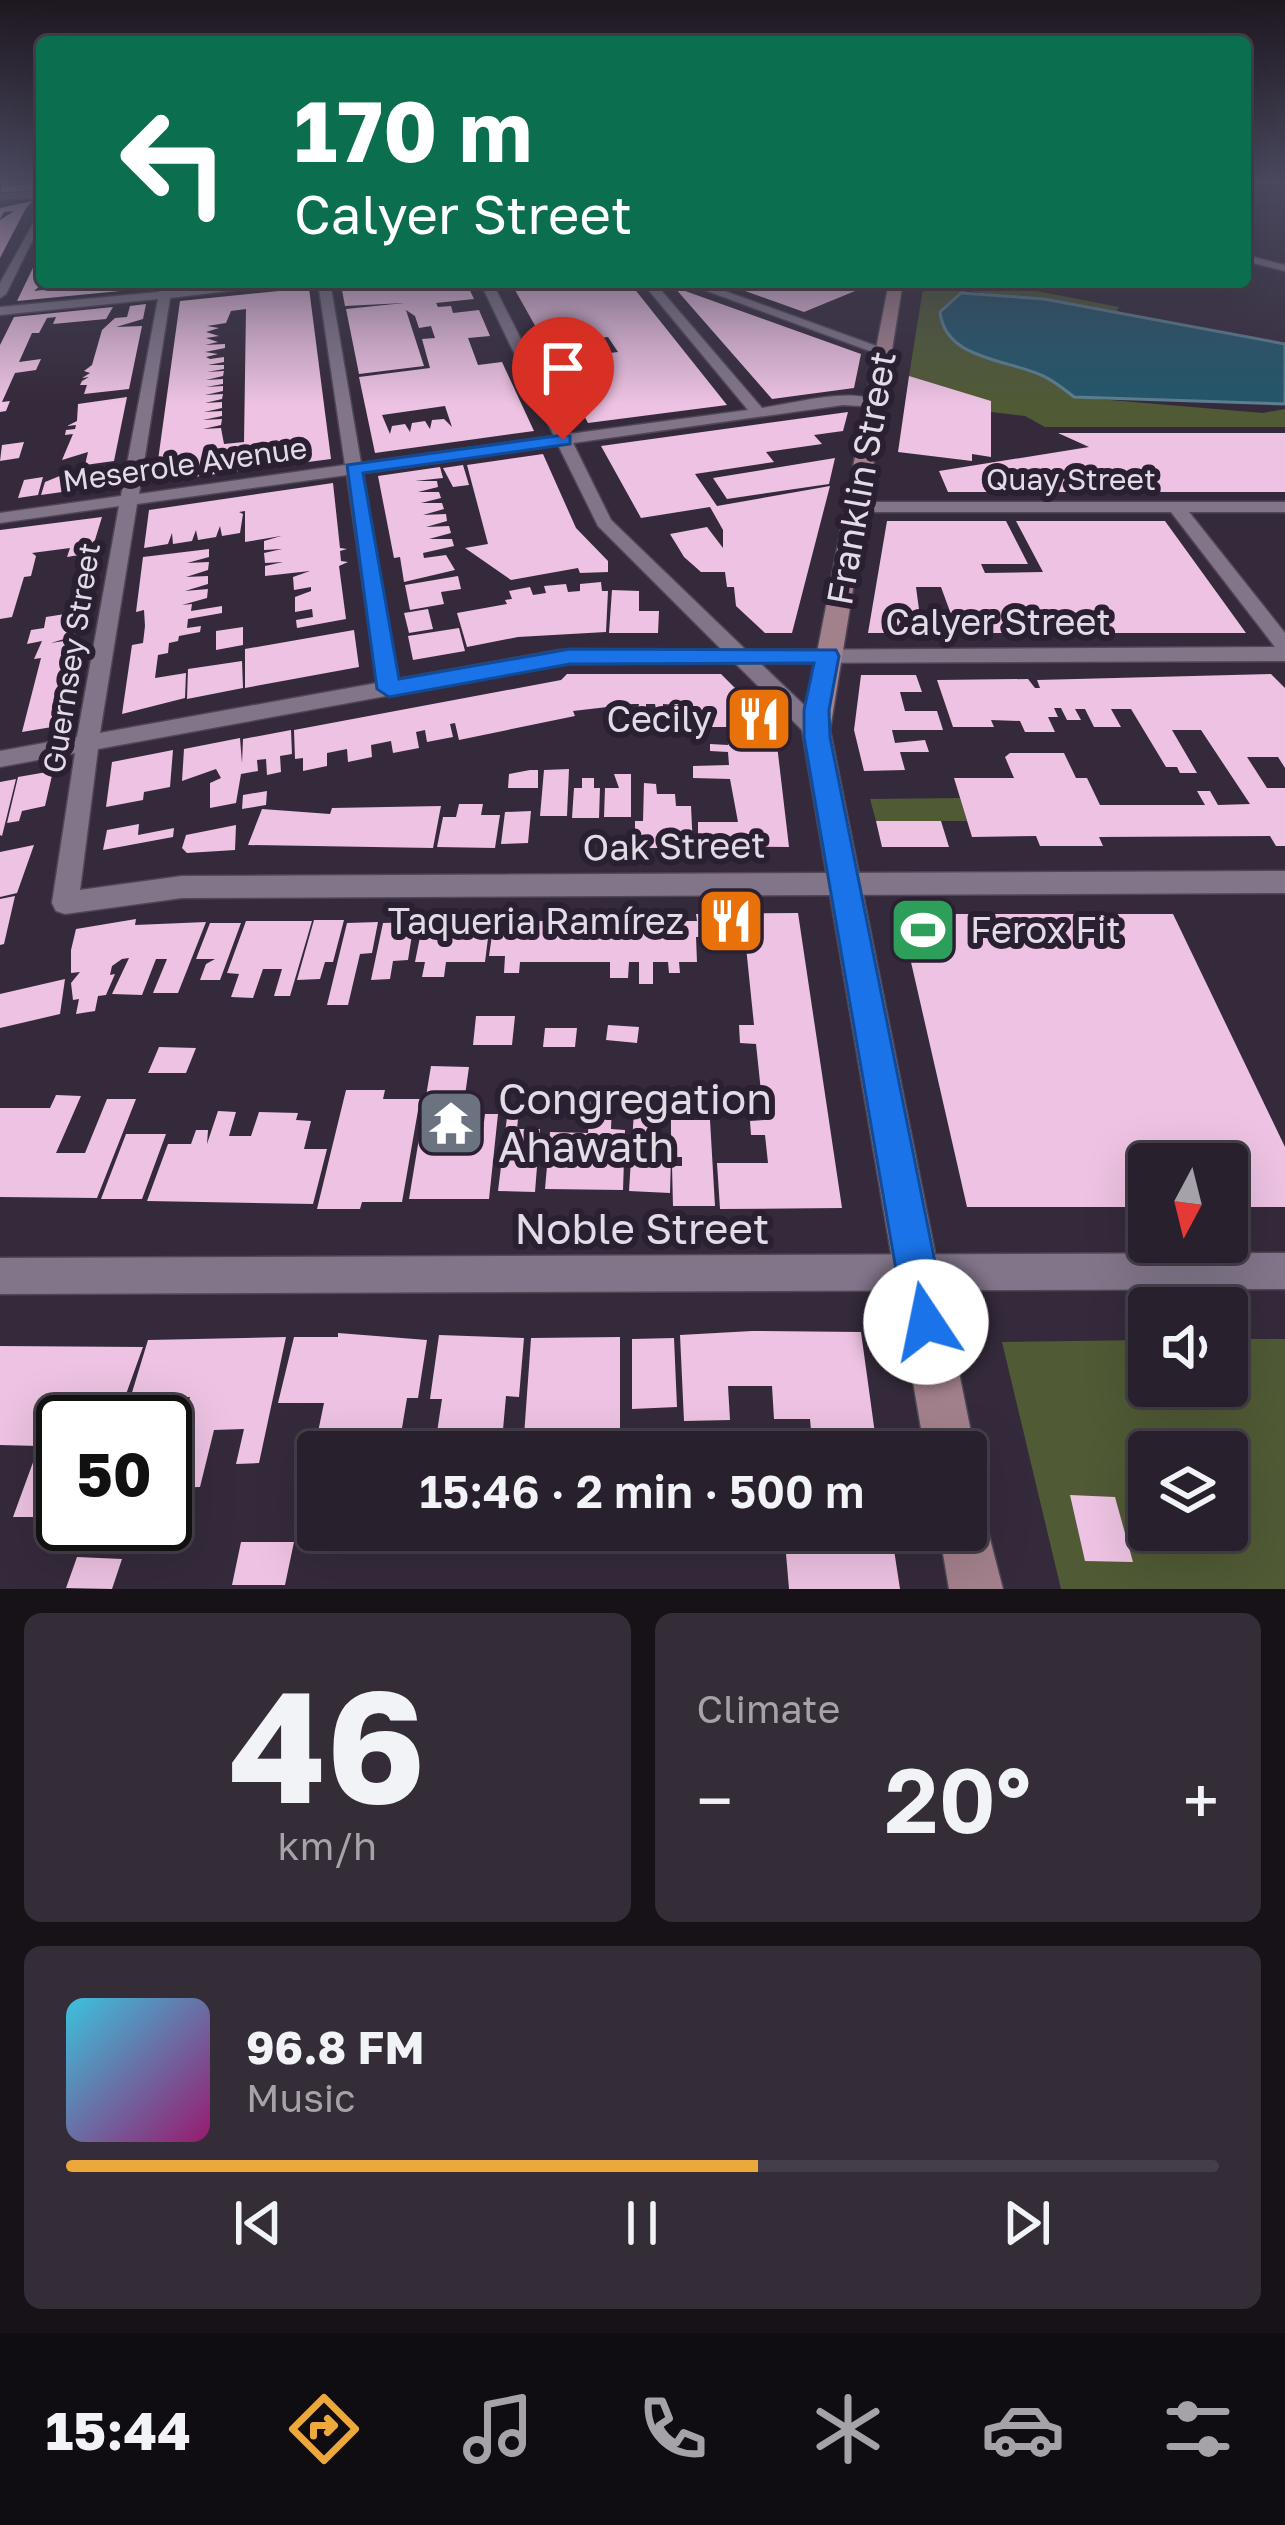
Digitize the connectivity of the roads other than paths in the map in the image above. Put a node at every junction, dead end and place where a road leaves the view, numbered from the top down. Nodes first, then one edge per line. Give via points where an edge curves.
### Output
1 (20, 255) edge
2 (1251, 260) edge
3 (1285, 268) edge
4 (166, 288) edge
5 (325, 288) edge
6 (489, 288) edge
7 (653, 288) edge
8 (705, 288) edge
9 (895, 288) edge
10 (0, 294) edge
11 (0, 311) edge
12 (883, 351) junction
13 (877, 403) junction
14 (758, 413) junction
15 (563, 440) junction
16 (353, 469) junction
17 (129, 500) junction
18 (857, 507) junction
19 (1285, 507) edge
20 (1177, 508) junction
21 (0, 518) edge
22 (1285, 650) edge
23 (740, 656) junction
24 (828, 656) junction
25 (389, 689) junction
26 (816, 730) junction
27 (88, 743) junction
28 (0, 760) edge
29 (843, 882) junction
30 (1285, 882) edge
31 (65, 902) joint
32 (1285, 1271) edge
33 (916, 1272) junction
34 (0, 1276) edge
35 (946, 1431) edge
36 (969, 1551) edge
37 (976, 1589) edge

1 - 10 street
2 - 3 street
4 - 11 street
4 - 17 street, Guernsey Street
5 - 16 street
6 - 15 street
7 - 14 street
8 - 12 street
9 - 12 main road, Franklin Street
12 - 13 main road, Franklin Street
13 - 14 street, Meserole Avenue
13 - 18 main road, Franklin Street
14 - 15 street, Meserole Avenue
15 - 16 street, Meserole Avenue
15 - 23 street via 608,526
16 - 17 street, Meserole Avenue
16 - 25 street
17 - 21 street, Meserole Avenue
17 - 27 street, Guernsey Street
18 - 20 street, Quay Street
18 - 24 main road, Franklin Street
19 - 20 street, Quay Street
20 - 22 street
22 - 24 street, Calyer Street
23 - 24 street, Calyer Street
23 - 25 street, Calyer Street via 560,657
23 - 26 street
24 - 26 main road, Franklin Street
25 - 27 street, Calyer Street
26 - 29 main road, Franklin Street
27 - 28 street, Calyer Street
27 - 31 street, Guernsey Street
29 - 30 street, Oak Street
29 - 31 street, Oak Street via 182,886
29 - 33 main road, Franklin Street
32 - 33 street, Noble Street
33 - 34 street, Noble Street
33 - 35 main road, Franklin Street
36 - 37 main road

